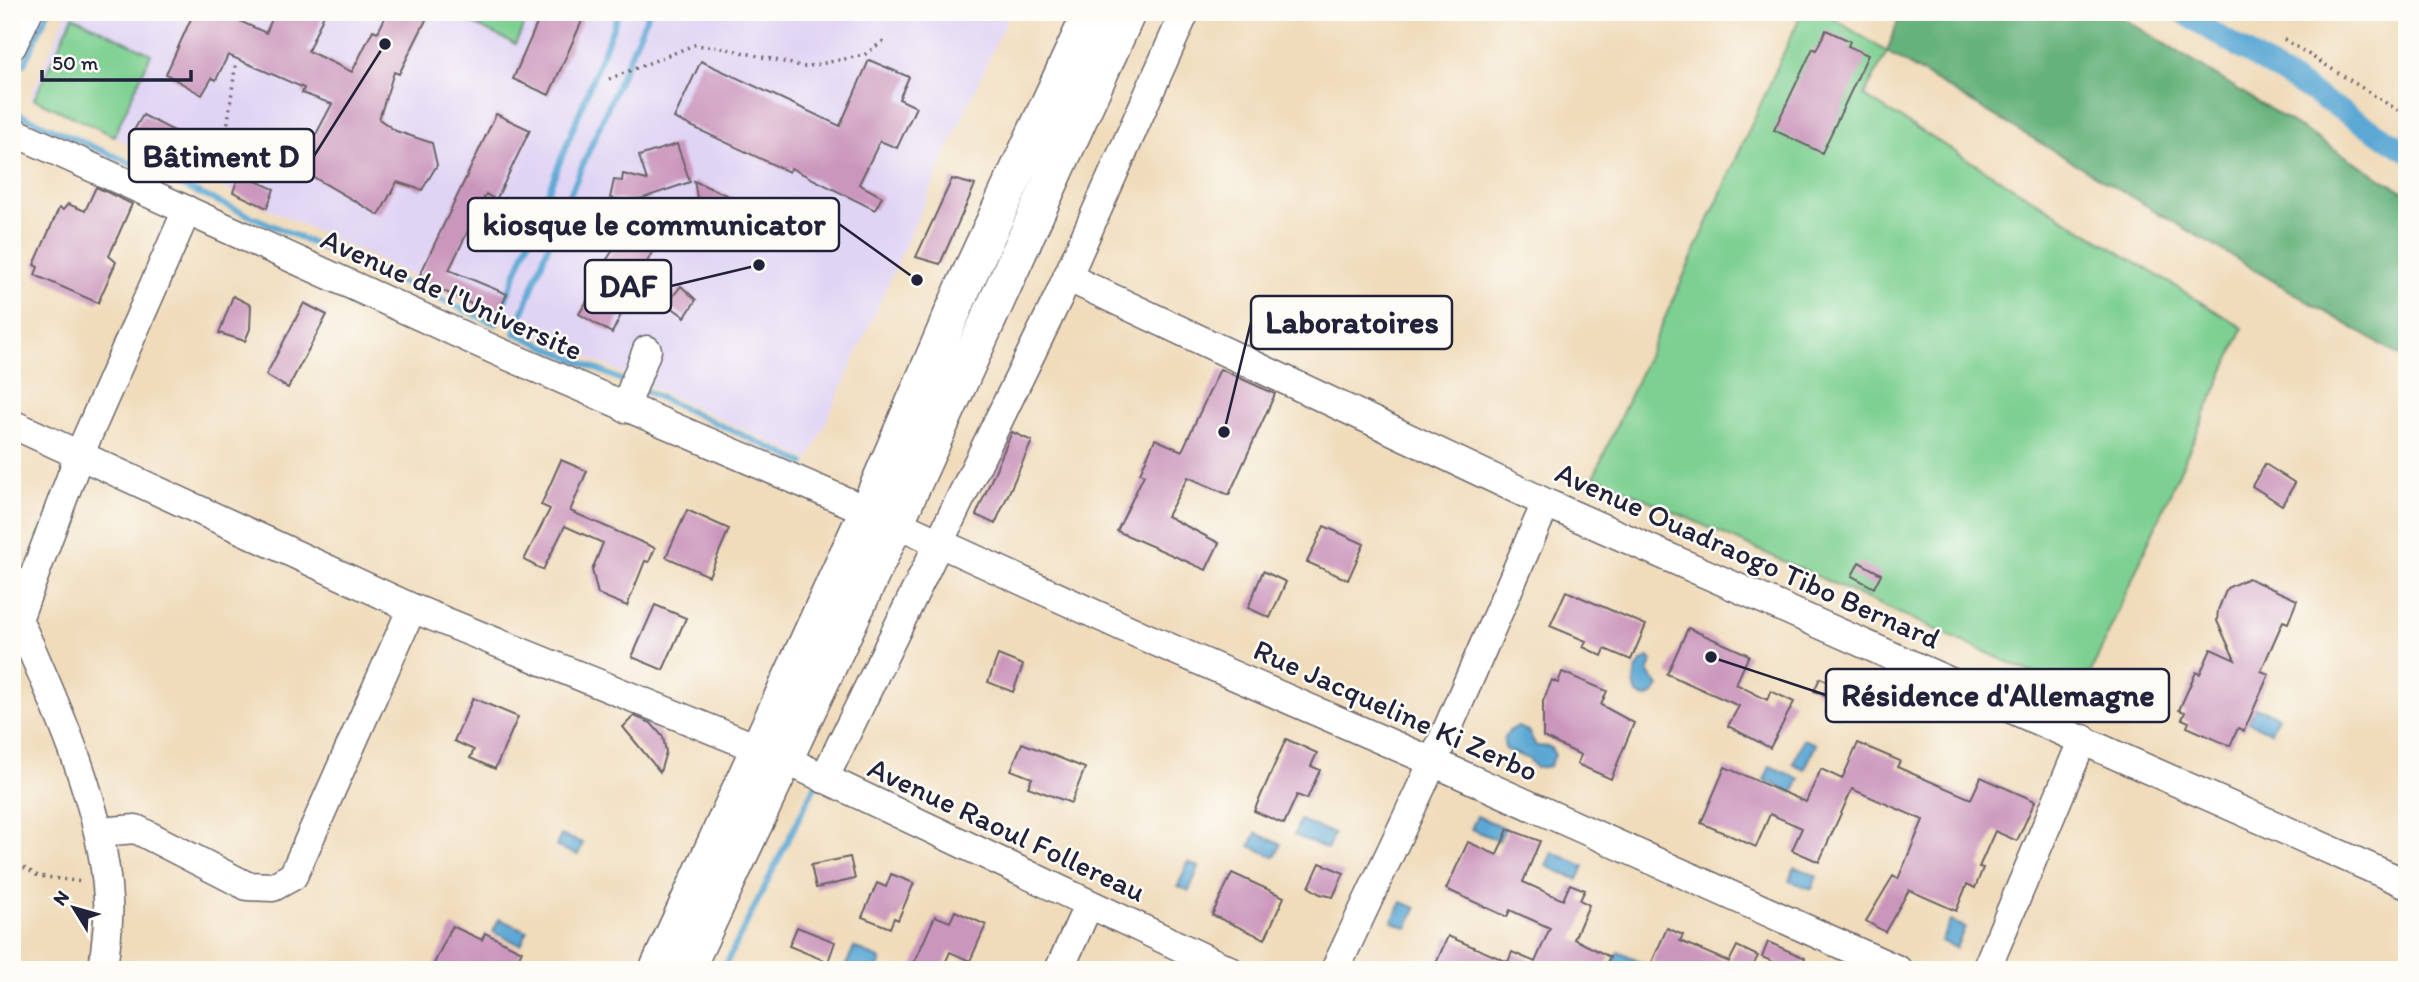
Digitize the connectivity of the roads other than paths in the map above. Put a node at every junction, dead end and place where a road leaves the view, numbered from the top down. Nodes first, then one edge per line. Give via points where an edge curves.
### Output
1 (28, 12) edge
2 (1091, 12) edge
3 (1128, 12) edge
4 (1185, 12) edge
5 (12, 46) edge
6 (12, 131) edge
7 (187, 209) junction
8 (1068, 277) junction
9 (647, 350) dead end
10 (625, 408) junction
11 (12, 424) edge
12 (80, 453) junction
13 (1546, 503) junction
14 (882, 517) junction
15 (939, 544) junction
16 (412, 608) junction
17 (15, 619) edge
18 (2083, 740) junction
19 (770, 754) junction
20 (1433, 762) junction
21 (824, 779) junction
22 (97, 832) junction
23 (2407, 884) edge
24 (1088, 906) junction
25 (103, 970) edge
26 (657, 970) edge
27 (686, 970) edge
28 (1059, 970) edge
29 (1229, 970) edge
30 (1335, 970) edge
31 (1898, 970) edge
32 (1986, 970) edge

1 - 5 street
2 - 14 main road via 964,286
3 - 14 main road
4 - 8 street
6 - 7 street, Avenue de l'Universite
7 - 10 street, Avenue de l'Universite
7 - 12 street
8 - 13 street, Avenue Ouadraogo Tibo Bernard
8 - 15 street
9 - 10 street
10 - 14 street, Avenue de l'Universite
11 - 12 street, Avenue Raoul Follereau
12 - 16 street, Avenue Raoul Follereau
12 - 17 street
13 - 18 street, Avenue Ouadraogo Tibo Bernard
13 - 20 street
14 - 15 street, Rue Jacqueline Ki Zerbo
14 - 19 main road
15 - 20 street, Rue Jacqueline Ki Zerbo
15 - 21 street
16 - 19 street, Avenue Raoul Follereau
16 - 22 street via 293,876 273,887 247,886 136,829
17 - 22 street via 58,704
18 - 23 street, Avenue Ouadraogo Tibo Bernard
18 - 32 street
19 - 21 street, Avenue Raoul Follereau
19 - 26 main road
19 - 27 main road
20 - 30 street
20 - 31 street, Rue Jacqueline Ki Zerbo
21 - 24 street, Avenue Raoul Follereau
22 - 25 street via 108,901
24 - 28 street
24 - 29 street, Avenue Raoul Follereau

